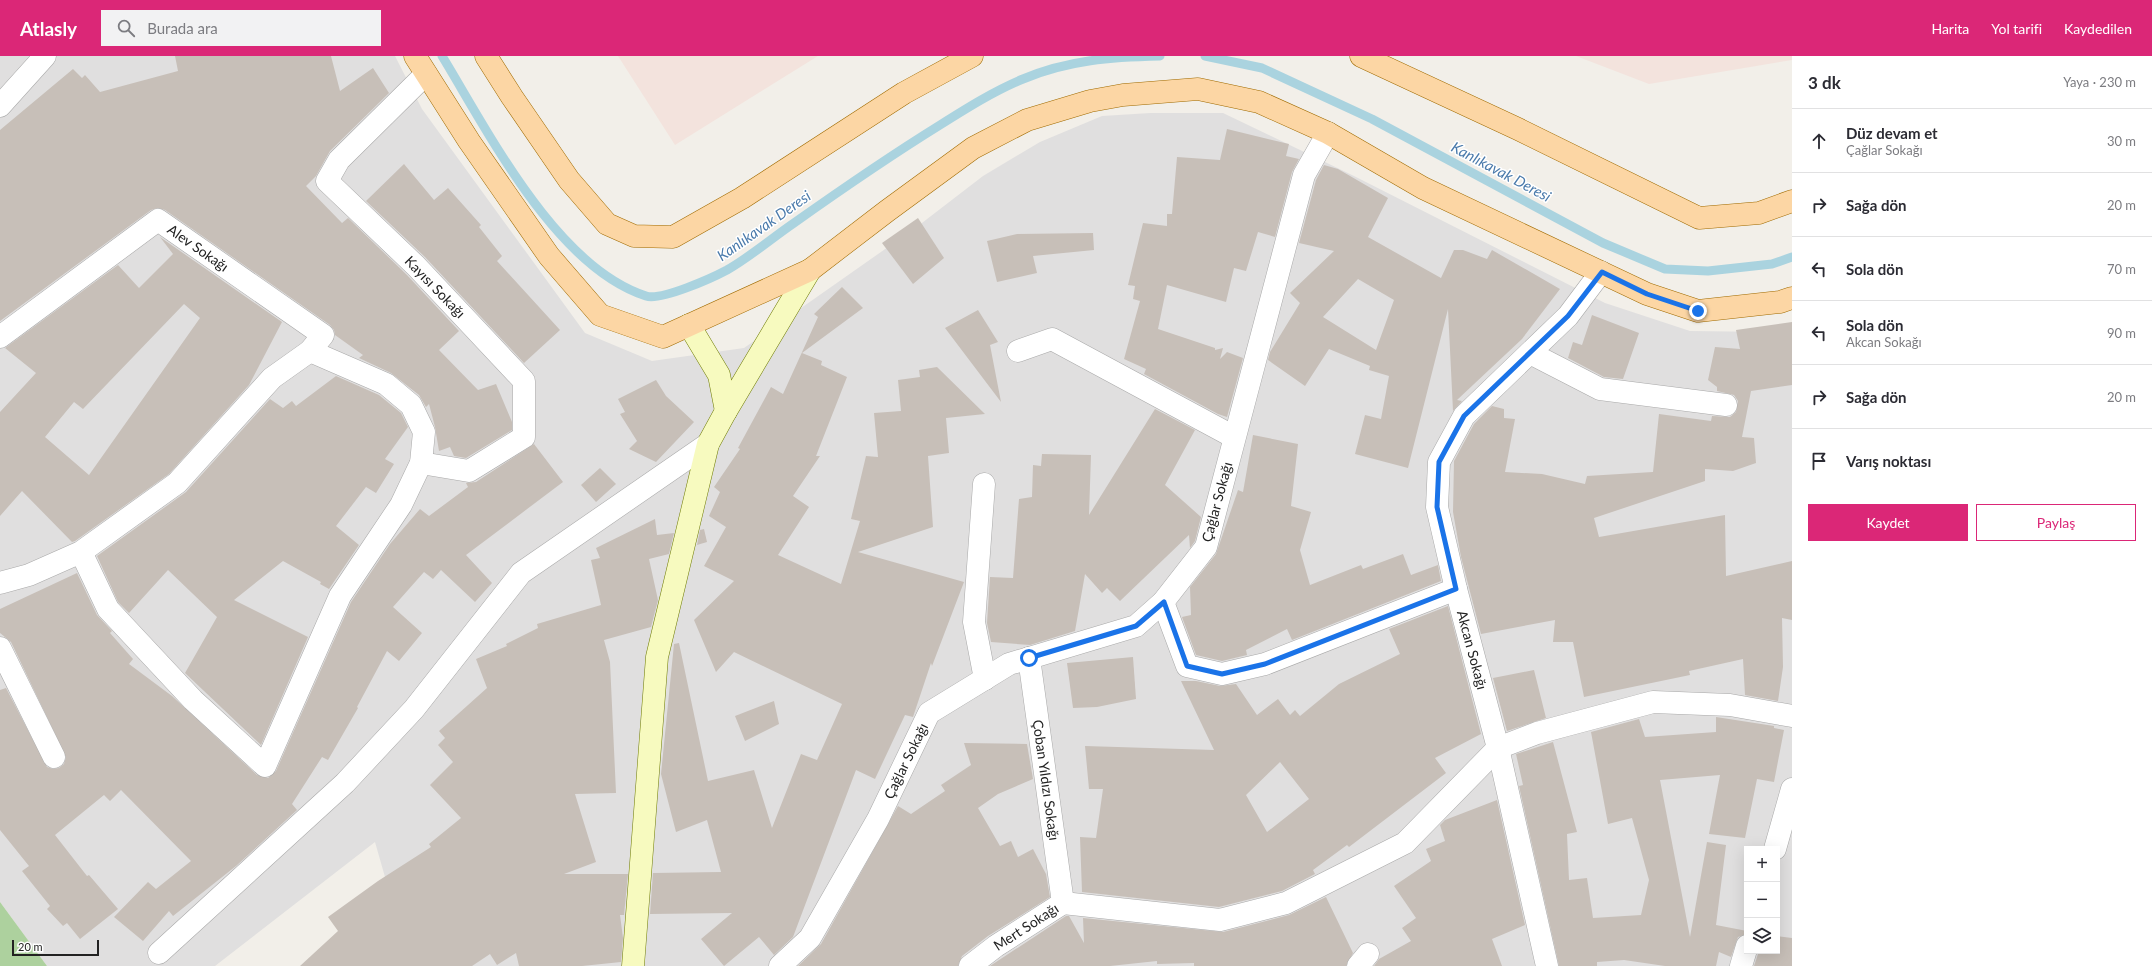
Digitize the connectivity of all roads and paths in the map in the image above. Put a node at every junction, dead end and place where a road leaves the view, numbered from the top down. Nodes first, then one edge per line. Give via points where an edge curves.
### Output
1 (45, 56) edge
2 (486, 56) edge
3 (972, 56) edge
4 (1361, 56) edge
5 (421, 65) edge
6 (0, 106) edge
7 (1328, 133) junction
8 (1792, 201) edge
9 (810, 270) junction
10 (1602, 272) junction
11 (1792, 298) edge
12 (689, 325) junction
13 (0, 337) edge
14 (310, 351) junction
15 (1018, 351) dead end
16 (1530, 353) junction
17 (1726, 405) dead end
18 (726, 411) junction
19 (1234, 437) junction
20 (708, 444) junction
21 (421, 463) junction
22 (984, 484) dead end
23 (81, 552) junction
24 (0, 583) edge
25 (1456, 589) junction
26 (1164, 602) junction
27 (0, 648) edge
28 (1029, 658) junction
29 (985, 679) junction
30 (1792, 716) edge
31 (1498, 748) junction
32 (54, 758) dead end
33 (1792, 789) edge
34 (1776, 846) edge
35 (1063, 903) junction
36 (159, 953) dead end
37 (1745, 954) edge
38 (633, 966) edge
39 (780, 966) edge
40 (970, 966) edge
41 (1547, 966) edge
42 (1741, 966) edge

1 - 6 street
2 - 3 main road via 569,180 607,224 634,236 673,237 742,198 904,93
4 - 8 main road via 1518,129 1699,218 1759,213
5 - 12 main road via 468,141 549,256 600,314 663,337
5 - 21 street, Kayısı Sokağı via 339,160 327,181 416,266 524,381 524,437 469,472
7 - 9 main road via 1259,102 1198,89 1123,95 1090,101 1027,120 973,148
7 - 10 main road via 1424,188
7 - 19 street, Çağlar Sokağı via 1304,175
9 - 12 main road
9 - 18 street
10 - 11 main road via 1647,294 1698,311 1780,302
10 - 16 street, Akcan Sokağı via 1568,316
12 - 18 street via 719,375
13 - 14 street, Alev Sokağı via 158,220 323,335
14 - 21 street via 386,384 411,405 424,432
14 - 23 street via 272,378 177,483
15 - 19 street via 1052,340
16 - 17 street via 1600,389
16 - 25 street, Akcan Sokağı via 1464,416 1439,462 1437,507
18 - 20 street
19 - 26 street, Çağlar Sokağı via 1206,547
20 - 36 street via 521,573 414,710 345,783
20 - 38 street via 657,658
21 - 23 street via 401,505 340,596 265,766 193,700 108,609
22 - 29 street via 974,622
23 - 24 street via 29,575
25 - 26 street via 1265,664 1222,674 1187,666
25 - 31 street, Akcan Sokağı
26 - 28 street, Çağlar Sokağı via 1136,626
27 - 32 street
28 - 29 street, Çağlar Sokağı via 1009,664
28 - 35 street, Çoban Yıldızı Sokağı
29 - 39 street, Çağlar Sokağı via 929,713 878,818 810,938
30 - 31 street via 1730,705 1653,702 1536,733
31 - 35 street via 1405,843 1286,903 1220,920
31 - 41 street, Akcan Sokağı
33 - 34 street
35 - 40 street, Mert Sokağı
37 - 42 street

